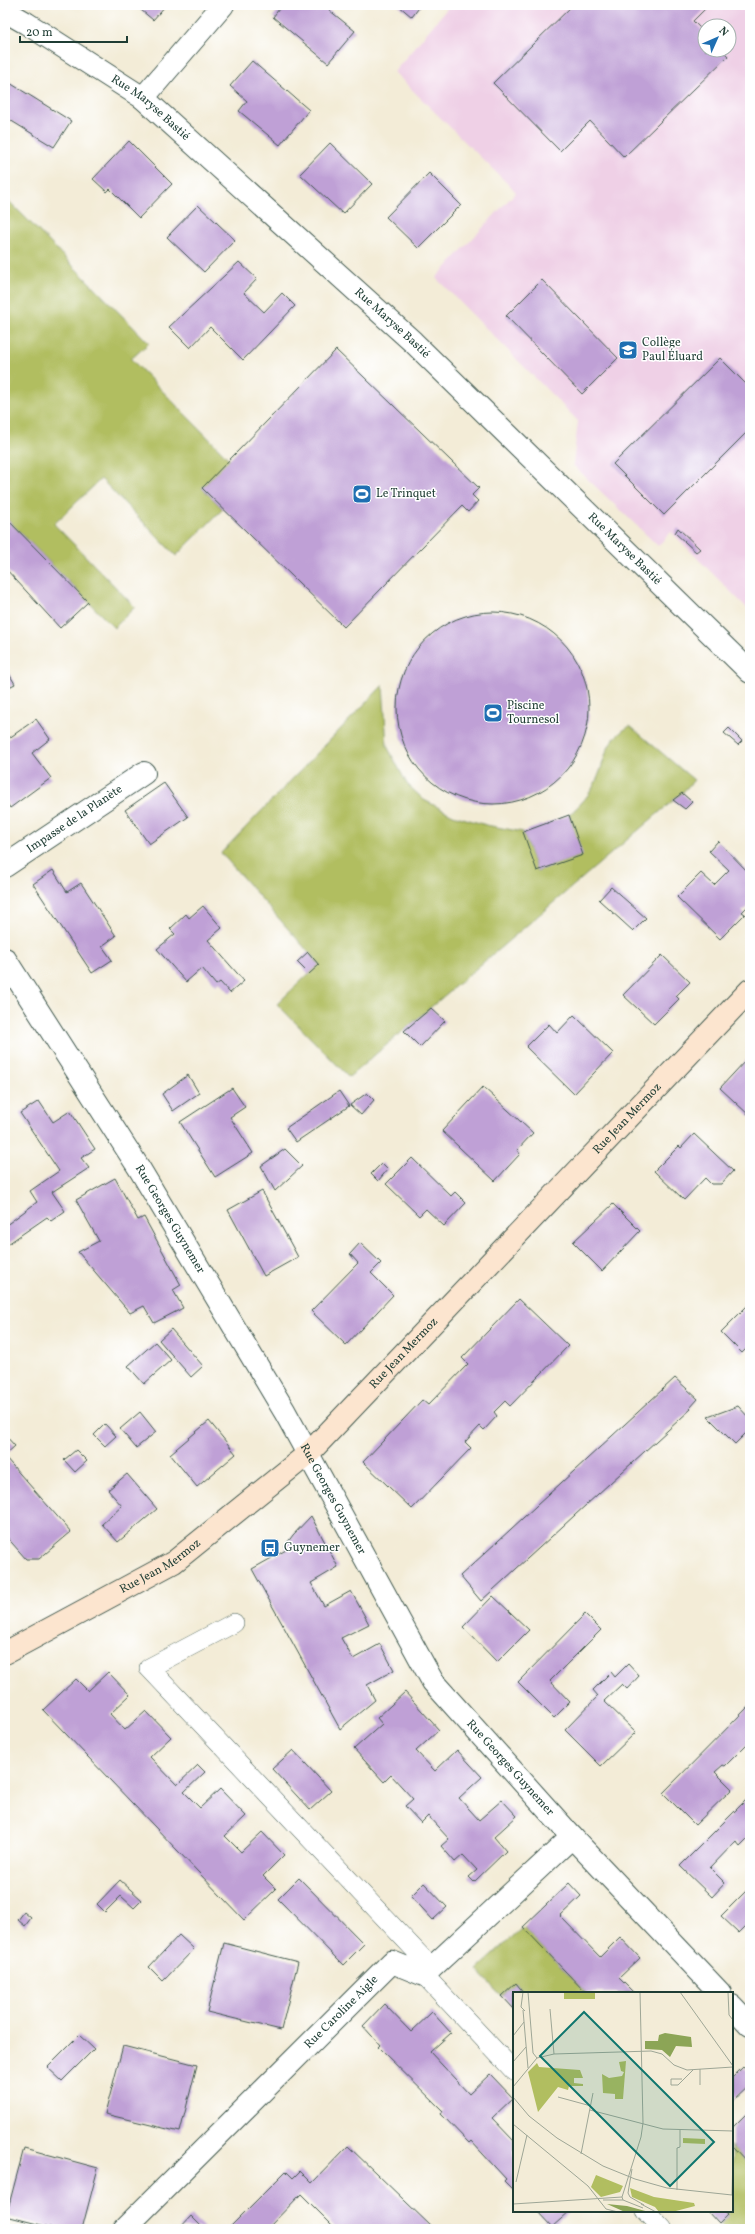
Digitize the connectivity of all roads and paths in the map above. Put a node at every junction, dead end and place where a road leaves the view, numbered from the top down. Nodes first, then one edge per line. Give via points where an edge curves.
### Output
1 (222, 5) edge
2 (5, 11) edge
3 (143, 98) junction
4 (750, 672) edge
5 (144, 773) dead end
6 (6, 864) edge
7 (5, 959) edge
8 (750, 990) edge
9 (309, 1453) junction
10 (234, 1623) dead end
11 (5, 1653) edge
12 (572, 1837) junction
13 (428, 1972) junction
14 (719, 1992) edge
15 (733, 2007) edge
16 (750, 2025) edge
17 (513, 2070) edge
18 (647, 2212) edge
19 (124, 2229) edge
20 (663, 2229) edge

1 - 3 street
2 - 3 street, Rue Maryse Bastié
3 - 4 street, Rue Maryse Bastié via 413,342
5 - 6 street, Impasse de la Planète
7 - 9 street, Rue Georges Guynemer via 139,1168
8 - 9 main road, Rue Jean Mermoz
9 - 11 main road, Rue Jean Mermoz via 174,1562
9 - 12 street, Rue Georges Guynemer via 433,1682
10 - 13 lane via 149,1668
12 - 13 street
12 - 14 street, Rue Georges Guynemer
13 - 17 lane
13 - 19 street, Rue Caroline Aigle via 392,1962
15 - 16 street
18 - 20 lane

